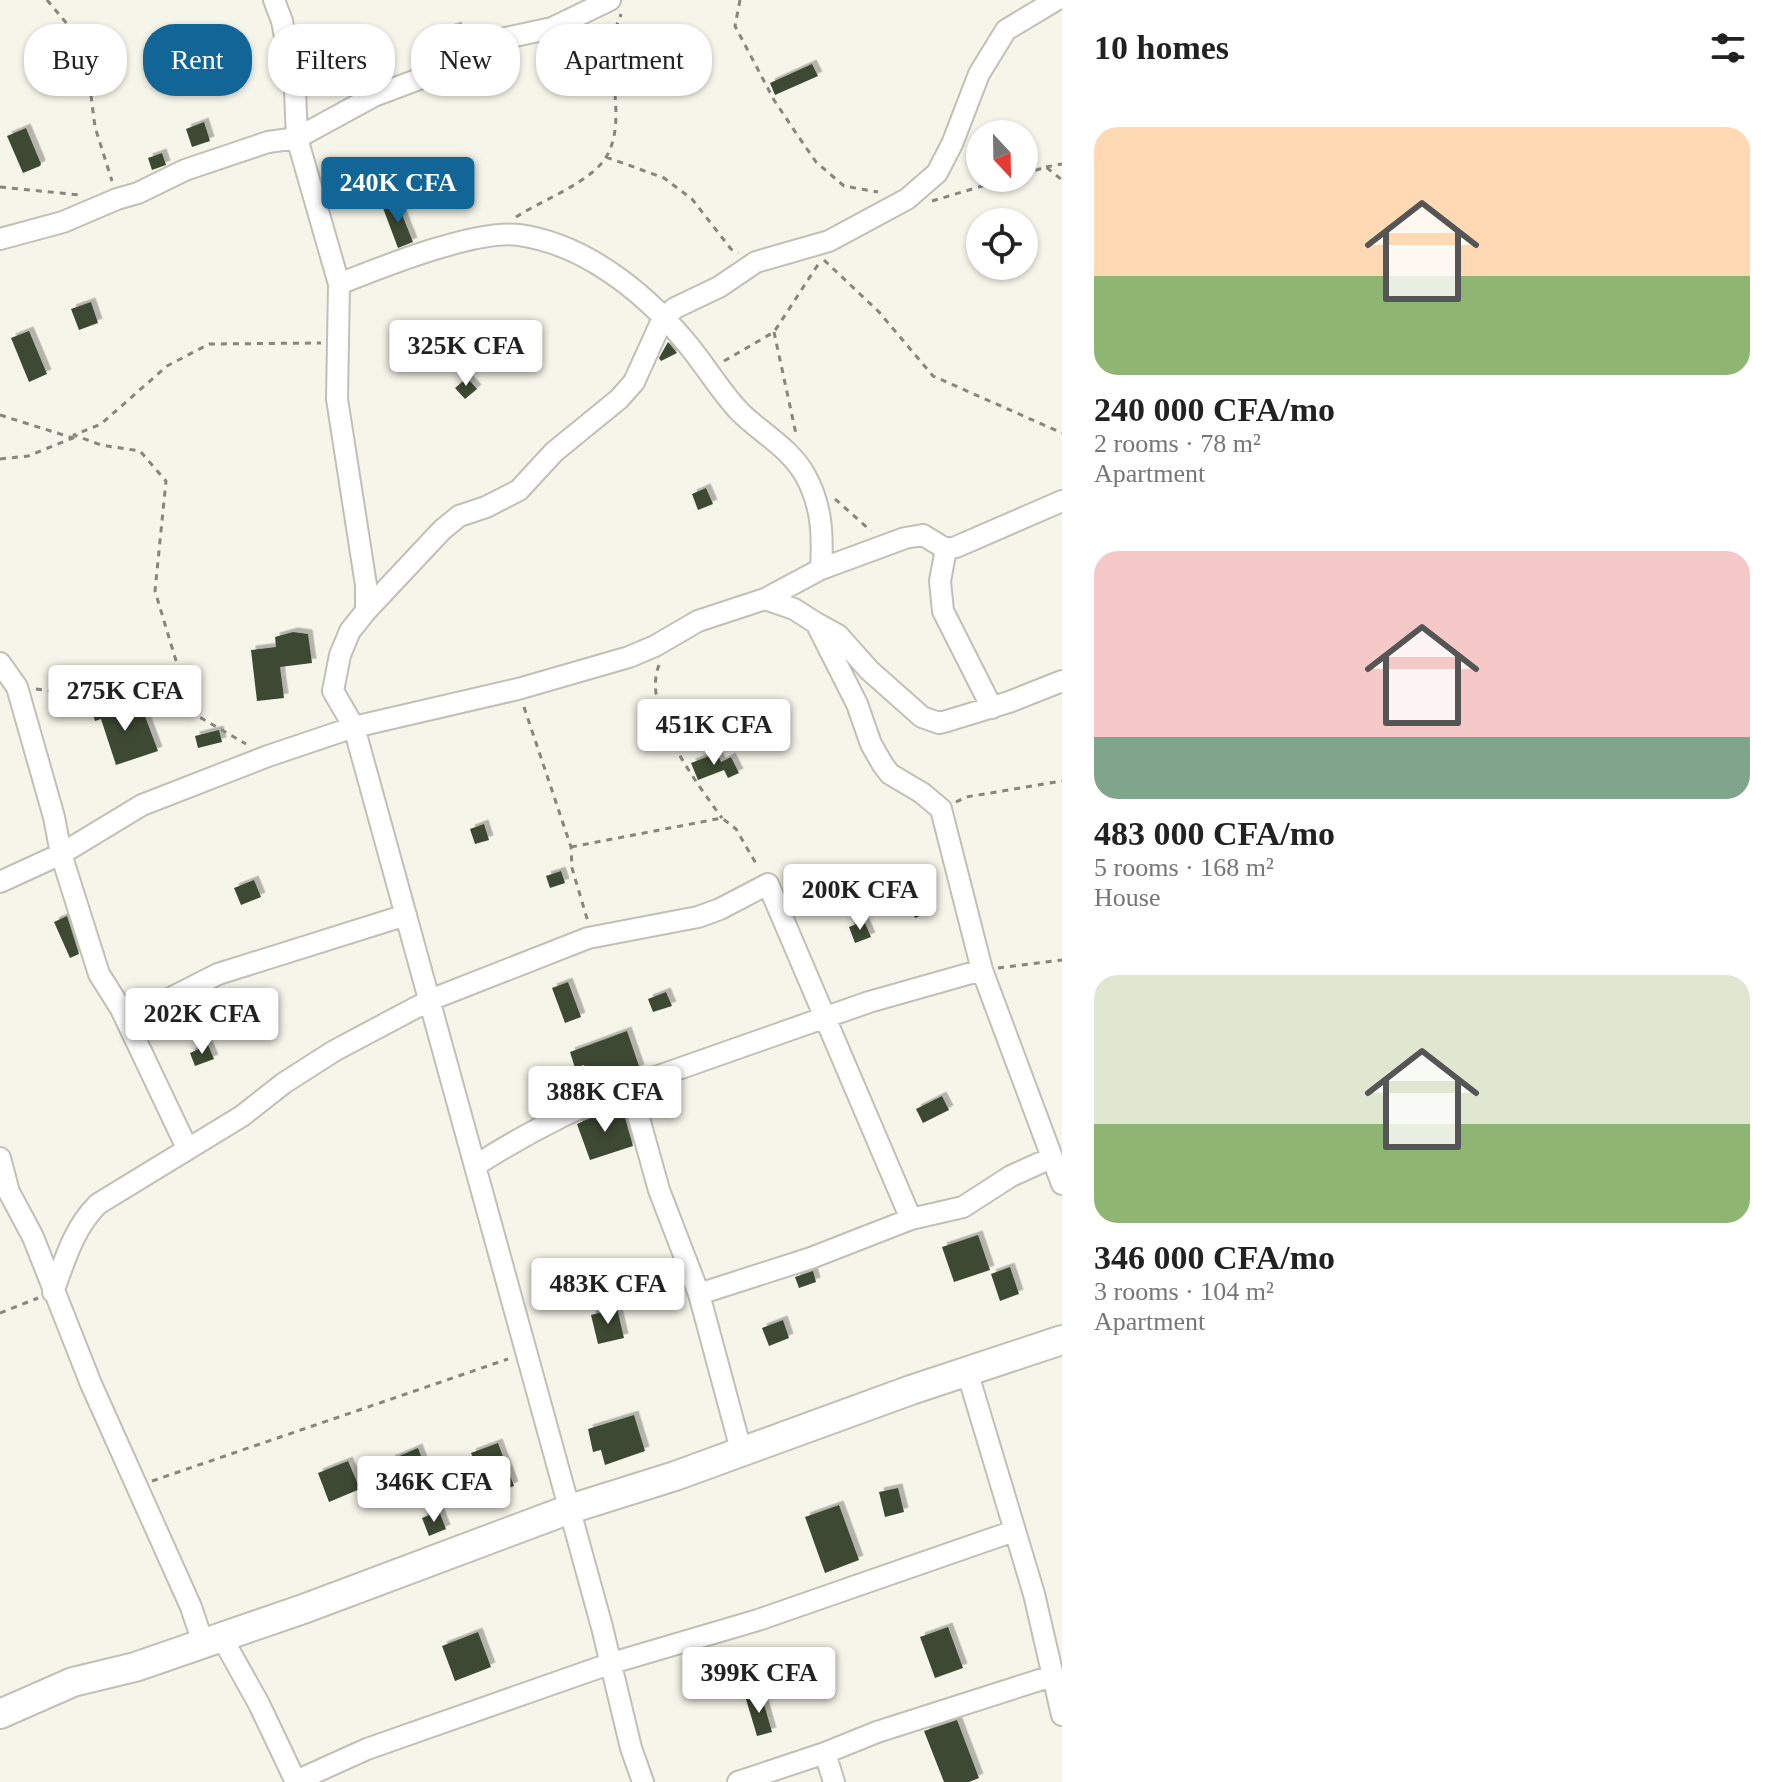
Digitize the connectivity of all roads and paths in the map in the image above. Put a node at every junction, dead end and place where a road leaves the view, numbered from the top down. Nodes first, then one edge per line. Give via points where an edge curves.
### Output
1 (47, 0) edge
2 (274, 0) edge
3 (740, 0) edge
4 (1056, 0) edge
5 (616, 6) edge
6 (564, 24) edge
7 (536, 31) edge
8 (616, 96) edge
9 (297, 138) junction
10 (606, 157) junction
11 (1062, 164) edge
12 (1046, 167) junction
13 (1038, 170) edge
14 (1062, 180) edge
15 (0, 187) edge
16 (966, 191) edge
17 (117, 199) junction
18 (907, 199) junction
19 (489, 235) junction
20 (0, 239) edge
21 (756, 262) junction
22 (339, 284) junction
23 (663, 318) junction
24 (774, 332) junction
25 (337, 343) junction
26 (707, 371) junction
27 (0, 415) edge
28 (1062, 433) edge
29 (73, 437) junction
30 (0, 459) edge
31 (804, 472) junction
32 (1062, 501) edge
33 (886, 544) junction
34 (946, 549) junction
35 (821, 569) junction
36 (765, 599) junction
37 (366, 611) junction
38 (816, 623) junction
39 (662, 657) dead end
40 (0, 663) edge
41 (1062, 681) edge
42 (17, 687) junction
43 (518, 689) junction
44 (184, 708) junction
45 (992, 708) junction
46 (354, 727) junction
47 (268, 756) junction
48 (1062, 781) edge
49 (941, 809) junction
50 (722, 818) junction
51 (571, 847) junction
52 (61, 854) junction
53 (0, 882) edge
54 (768, 884) junction
55 (406, 915) junction
56 (588, 938) junction
57 (1062, 960) edge
58 (982, 970) junction
59 (430, 1000) junction
60 (121, 1009) junction
61 (826, 1017) junction
62 (630, 1086) junction
63 (187, 1148) junction
64 (0, 1158) edge
65 (1051, 1158) junction
66 (475, 1166) junction
67 (1062, 1184) edge
68 (911, 1219) junction
69 (53, 1292) junction
70 (699, 1294) junction
71 (0, 1313) edge
72 (1062, 1340) edge
73 (527, 1352) junction
74 (967, 1371) junction
75 (741, 1450) junction
76 (138, 1486) junction
77 (570, 1509) junction
78 (1014, 1531) junction
79 (212, 1640) junction
80 (612, 1663) junction
81 (1052, 1676) junction
82 (0, 1714) edge
83 (1062, 1715) edge
84 (825, 1753) junction
85 (296, 1782) edge
86 (643, 1782) edge
87 (738, 1782) edge
88 (834, 1782) edge

1 - 17 path via 74,32 87,64 95,127
2 - 9 street via 295,90
3 - 18 path via 735,26 774,100 816,162 844,186
4 - 18 street via 1006,30 979,74 937,173
5 - 6 street
7 - 9 street via 481,47
8 - 10 path via 618,117
9 - 17 street via 268,142 185,170
9 - 22 street
10 - 19 path via 597,169
10 - 21 path via 664,178 692,199 731,249
11 - 12 path
12 - 13 path
12 - 14 path
15 - 17 path
16 - 18 path via 928,203
17 - 20 street via 63,222
18 - 21 street via 829,241
19 - 22 street
19 - 23 street via 548,241 579,255 604,268
21 - 23 street
22 - 25 street
23 - 26 street
23 - 37 street via 634,382 619,399 554,452 519,490 459,516 442,530
24 - 26 path
24 - 28 path via 823,258 879,312 933,376
24 - 31 path
25 - 29 path via 209,344 167,366 101,424
25 - 37 street via 337,399
26 - 31 street via 741,413
27 - 29 path
29 - 30 path via 28,456
29 - 44 path via 140,451 166,481 155,591 183,684
31 - 33 path
31 - 35 street via 821,514
32 - 34 street
33 - 34 street via 923,535
33 - 35 street
34 - 45 street via 940,581 943,611
35 - 36 street
36 - 38 street
36 - 43 street via 698,621 629,657
37 - 46 street via 340,655 333,691
38 - 45 street via 838,635 922,717 939,723
38 - 49 street via 883,765
39 - 50 path via 654,680 656,698 682,762
40 - 42 street
41 - 45 street
42 - 44 path
42 - 52 street
43 - 46 street
43 - 51 path
44 - 47 path
46 - 47 street
46 - 55 street
47 - 52 street via 142,805
48 - 49 path via 966,797
49 - 58 street
50 - 51 path
50 - 54 path via 736,829
51 - 56 path
52 - 53 street
52 - 60 street via 99,974
54 - 56 street via 698,917
54 - 61 street
55 - 59 street
55 - 60 street via 218,974 159,1004
56 - 59 street
57 - 58 path
58 - 61 street
58 - 65 street
59 - 63 street via 334,1051
59 - 66 street
60 - 63 street
61 - 62 street
61 - 68 street
62 - 66 street via 515,1140
62 - 70 street via 659,1190
63 - 69 street via 83,1219
64 - 69 street via 9,1192
65 - 67 street
65 - 68 street via 963,1207
66 - 73 street
68 - 70 street
69 - 71 path
69 - 76 street
70 - 75 street
72 - 74 street
73 - 76 path
73 - 77 street
74 - 75 street
74 - 78 street
75 - 77 street
76 - 79 street via 191,1607
77 - 79 street
77 - 80 street
78 - 80 street via 758,1620
78 - 81 street
79 - 82 street via 73,1682
79 - 85 street via 259,1704
80 - 85 street via 367,1749
80 - 86 street
81 - 83 street
81 - 84 street
84 - 87 street
84 - 88 street

